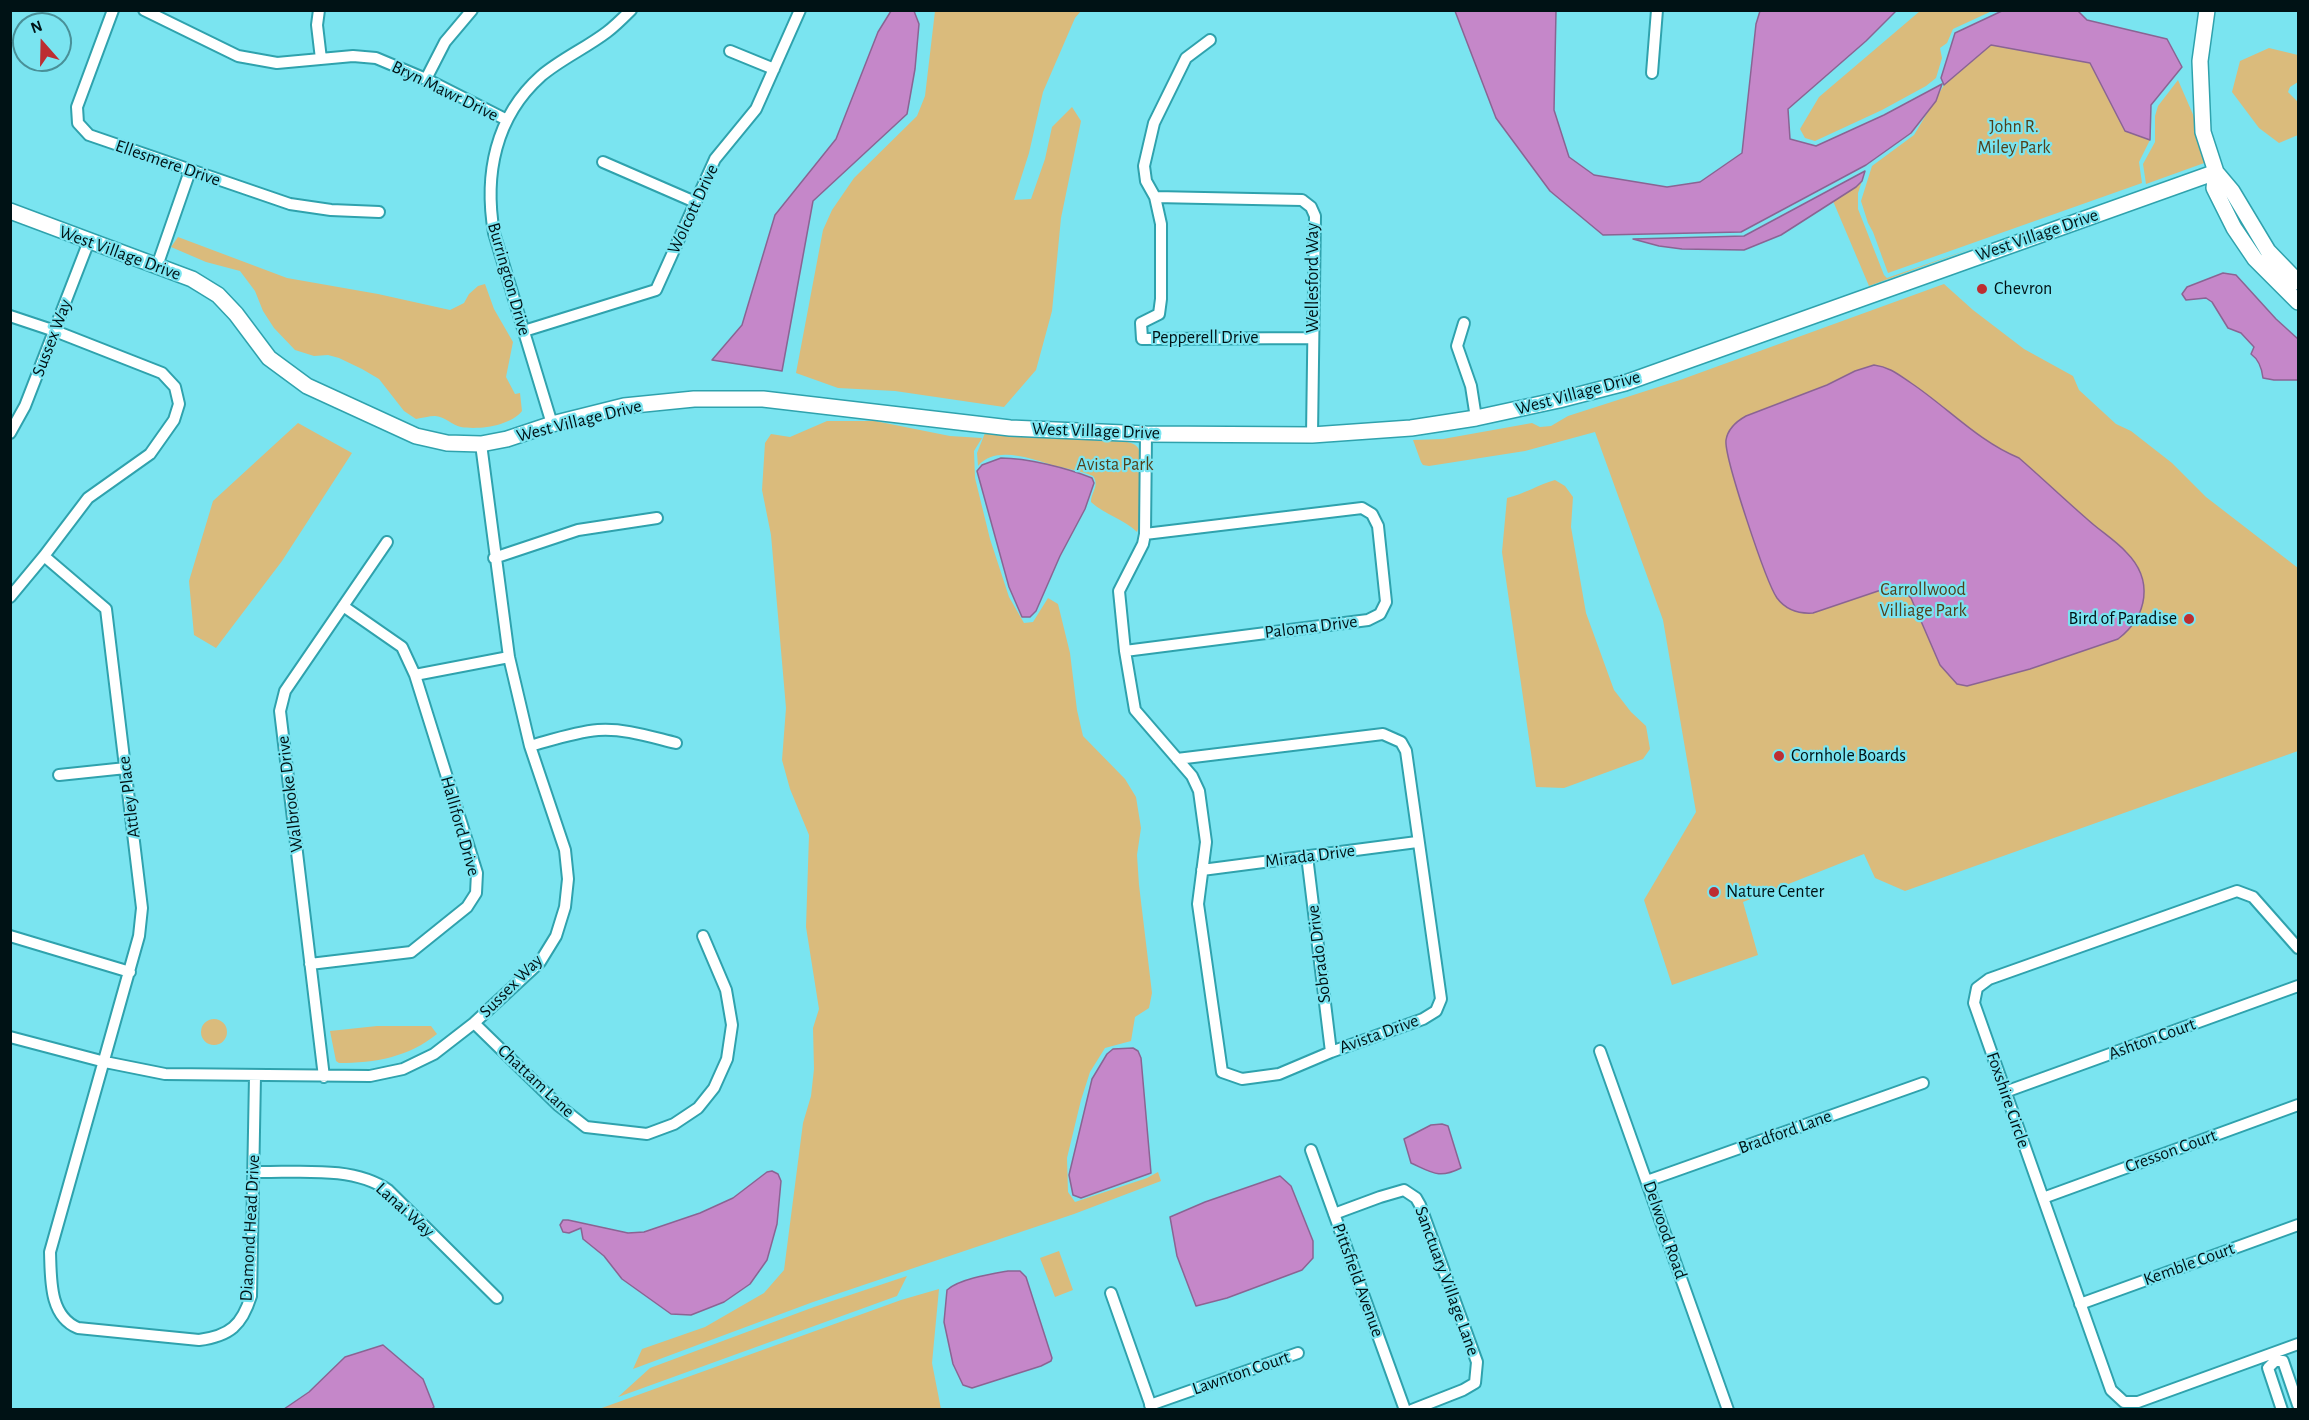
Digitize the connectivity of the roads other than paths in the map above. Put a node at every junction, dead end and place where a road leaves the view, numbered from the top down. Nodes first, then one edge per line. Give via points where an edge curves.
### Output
1 (113, 10) edge
2 (144, 10) edge
3 (319, 10) edge
4 (472, 10) edge
5 (631, 10) edge
6 (800, 10) edge
7 (1657, 10) edge
8 (2207, 10) edge
9 (1210, 40) dead end
10 (730, 51) dead end
11 (321, 59) junction
12 (774, 69) junction
13 (1652, 73) dead end
14 (426, 79) junction
15 (507, 120) junction
16 (603, 162) dead end
17 (190, 171) junction
18 (2216, 172) junction
19 (1155, 197) junction
20 (695, 201) junction
21 (10, 211) edge
22 (380, 212) dead end
23 (89, 241) junction
24 (157, 266) junction
25 (2298, 282) edge
26 (2298, 302) edge
27 (10, 316) edge
28 (1464, 323) dead end
29 (55, 331) junction
30 (524, 331) junction
31 (1313, 338) junction
32 (1476, 418) junction
33 (552, 424) junction
34 (10, 433) edge
35 (1146, 434) junction
36 (1312, 435) junction
37 (481, 444) junction
38 (657, 518) dead end
39 (1145, 534) junction
40 (387, 542) dead end
41 (44, 556) junction
42 (494, 558) junction
43 (10, 597) edge
44 (343, 606) junction
45 (1125, 651) junction
46 (509, 657) junction
47 (415, 675) junction
48 (676, 743) dead end
49 (530, 746) junction
50 (1178, 759) junction
51 (126, 768) junction
52 (59, 775) dead end
53 (1417, 842) junction
54 (1307, 856) junction
55 (1202, 870) junction
56 (10, 936) edge
57 (704, 936) dead end
58 (2298, 948) edge
59 (310, 964) junction
60 (130, 972) junction
61 (2298, 986) edge
62 (474, 1023) junction
63 (10, 1036) edge
64 (1600, 1051) dead end
65 (1331, 1052) junction
66 (105, 1062) junction
67 (255, 1076) junction
68 (324, 1077) junction
69 (1923, 1083) dead end
70 (2005, 1092) junction
71 (2298, 1105) edge
72 (1311, 1150) dead end
73 (253, 1172) junction
74 (1647, 1181) junction
75 (2043, 1198) junction
76 (1334, 1214) junction
77 (2298, 1225) edge
78 (1111, 1293) dead end
79 (497, 1298) dead end
80 (2080, 1304) junction
81 (2298, 1344) edge
82 (1298, 1353) dead end
83 (2274, 1357) junction
84 (2298, 1405) edge
85 (1151, 1407) edge
86 (1404, 1410) edge
87 (1412, 1410) edge
88 (1728, 1410) edge
89 (2282, 1410) edge

1 - 17 street, Ellesmere Drive via 77,108 78,123 89,135
2 - 11 street, Bryn Mawr Drive via 238,56 277,63
3 - 11 street
4 - 14 street via 445,42
5 - 15 street, Burrington Drive via 608,31 541,76
6 - 12 street, Wolcott Drive
7 - 13 street
8 - 18 street via 2200,60 2203,132
9 - 19 street, Pepperell Drive via 1186,58 1154,123 1144,166 1146,181
10 - 12 street
11 - 14 street, Bryn Mawr Drive via 376,58
12 - 20 street, Wolcott Drive via 756,109 715,159
14 - 15 street, Bryn Mawr Drive
15 - 30 street, Burrington Drive via 492,160 489,205
16 - 20 street
17 - 22 street, Ellesmere Drive via 290,204
17 - 24 street
18 - 25 street via 2268,251
18 - 26 street via 2214,188 2234,228 2255,259
18 - 32 street, West Village Drive via 1625,382
19 - 31 street, Wellesford Way via 1302,200 1311,207 1315,216
19 - 31 street, Pepperell Drive via 1161,225 1161,299 1158,314 1141,323 1142,339
20 - 30 street, Wolcott Drive via 656,290
21 - 23 street, West Village Drive
23 - 24 street, West Village Drive
23 - 29 street, Sussex Way
24 - 37 street, West Village Drive via 192,279 218,296 269,358 307,386 416,436 447,443
27 - 29 street
28 - 32 street via 1457,346 1471,386
29 - 34 street, Sussex Way
29 - 41 street via 162,374 175,387 179,404 174,420 150,454 88,498
30 - 33 street, Burrington Drive
31 - 36 street, Wellesford Way
32 - 36 street, West Village Drive via 1411,428
33 - 35 street, West Village Drive via 624,406 694,399 763,399 1010,428
33 - 37 street, West Village Drive
35 - 36 street, West Village Drive
35 - 39 street, Avista Drive
37 - 42 street, Sussex Way
38 - 42 street via 578,530
39 - 45 street, Avista Drive via 1119,591
39 - 45 street, Paloma Drive via 1362,508 1372,514 1378,526 1386,602 1380,614 1368,620
40 - 44 street, Walbrooke Drive
41 - 43 street
41 - 51 street, Attley Place via 106,609
42 - 46 street, Sussex Way
44 - 47 street, Halliford Drive via 402,647
44 - 59 street, Walbrooke Drive via 285,691 280,711
45 - 50 street, Avista Drive via 1135,710
46 - 47 street
46 - 49 street, Sussex Way
47 - 59 street, Halliford Drive via 477,873 476,893 467,907 411,952
48 - 49 street via 600,729
49 - 62 street, Sussex Way via 565,850 565,907 556,936 540,962
50 - 53 street, Avista Drive via 1383,734 1401,742 1406,751
50 - 55 street, Avista Drive via 1199,791 1206,842
51 - 52 street
51 - 60 street, Attley Place via 142,908
53 - 54 street, Mirada Drive
53 - 65 street, Avista Drive via 1441,999 1436,1011 1423,1019
54 - 55 street, Mirada Drive
54 - 65 street, Sobrado Drive
55 - 65 street, Avista Drive via 1197,904 1222,1072 1242,1078 1279,1074
56 - 60 street
57 - 62 street, Chattam Lane via 726,990 732,1025 728,1059 714,1088 698,1108 647,1134 586,1127
58 - 70 street, Foxshire Circle via 2253,897 2237,891 1989,979 1977,988 1974,1003
59 - 68 street, Walbrooke Drive
60 - 66 street, Attley Place
61 - 70 street, Ashton Court
62 - 68 street, Sussex Way via 434,1054 403,1069 370,1076
63 - 66 street, Sussex Way
64 - 74 street, Delwood Road
66 - 67 street, Sussex Way via 165,1074
66 - 73 street, Diamond Head Drive via 50,1252 51,1289 67,1324 200,1340 217,1338 233,1328 245,1314 251,1296
67 - 68 street, Sussex Way
67 - 73 street, Diamond Head Drive
69 - 74 street, Bradford Lane
70 - 75 street, Foxshire Circle
71 - 75 street, Cresson Court
72 - 76 street, Pittsfield Avenue
73 - 79 street, Lanai Way via 348,1174 375,1181
74 - 88 street, Delwood Road
75 - 80 street, Foxshire Circle
76 - 86 street, Pittsfield Avenue
76 - 87 street, Sanctuary Village Lane via 1404,1190 1420,1205 1477,1362 1475,1383
77 - 80 street, Kemble Court
78 - 85 street
80 - 83 street, Foxshire Circle via 2111,1390 2124,1402 2138,1402
81 - 83 street, Foxshire Circle
82 - 85 street, Lawnton Court
83 - 84 street via 2283,1361
83 - 89 street via 2268,1368

